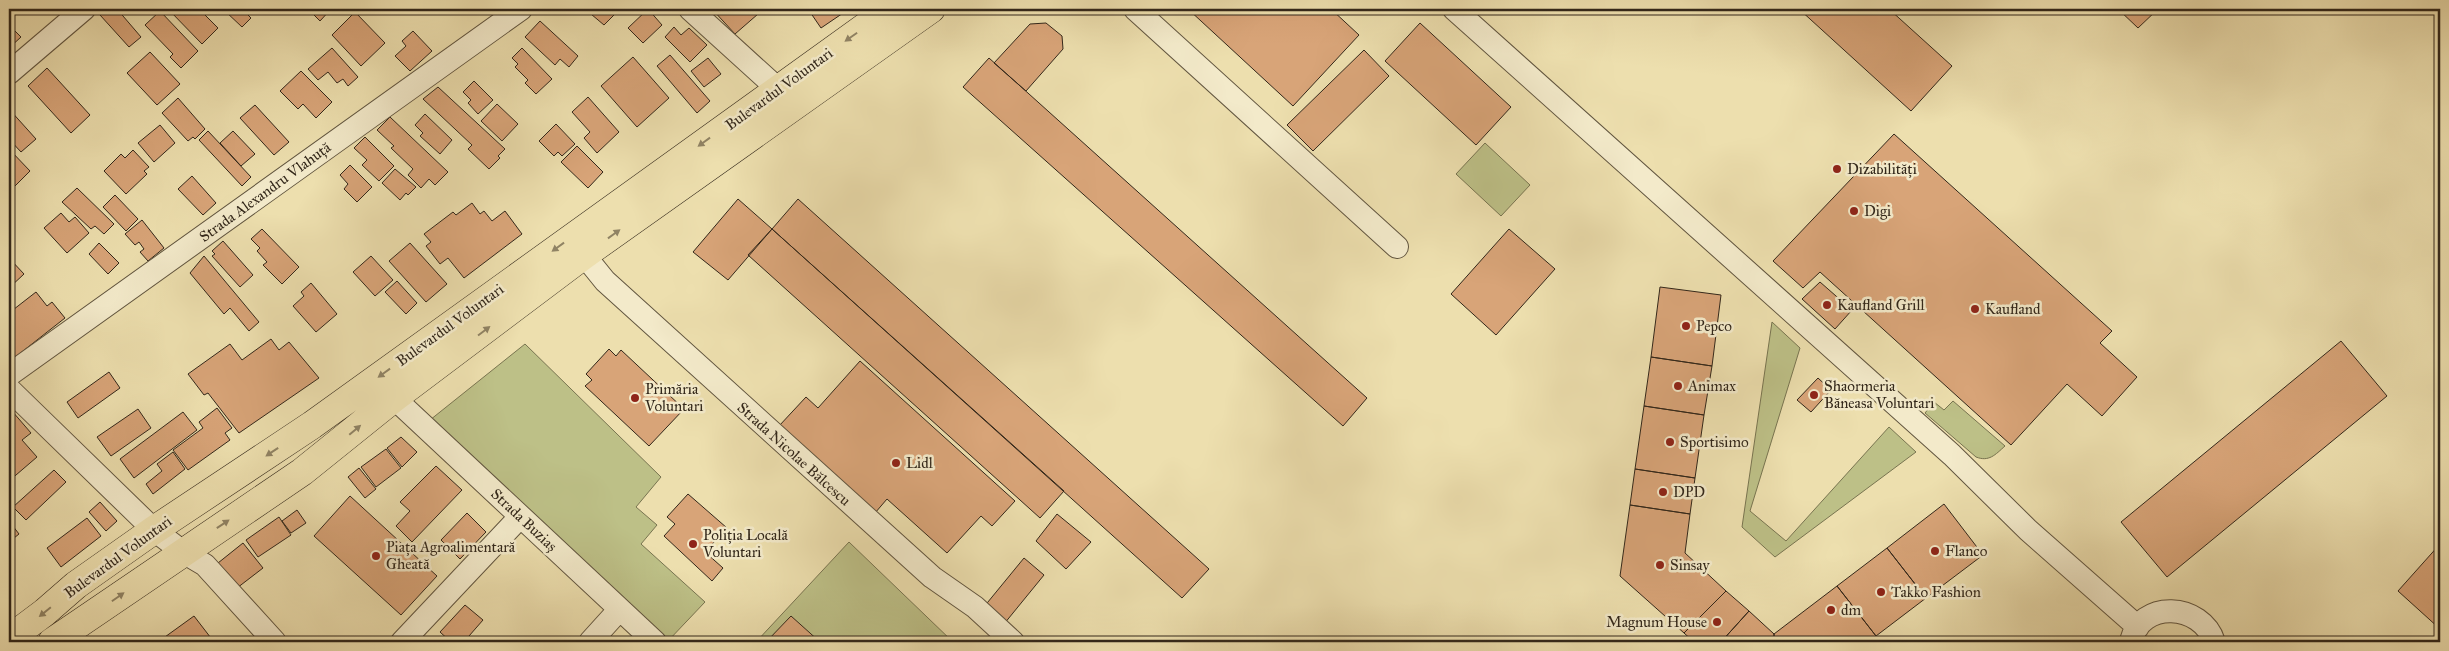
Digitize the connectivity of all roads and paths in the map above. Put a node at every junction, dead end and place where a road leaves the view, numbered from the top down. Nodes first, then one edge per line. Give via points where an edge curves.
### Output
1 (84, 9) edge
2 (522, 9) edge
3 (690, 9) edge
4 (890, 9) edge
5 (931, 9) edge
6 (1135, 9) edge
7 (1454, 9) edge
8 (9, 73) edge
9 (778, 89) junction
10 (1397, 247) dead end
11 (584, 256) junction
12 (9, 375) edge
13 (9, 388) edge
14 (394, 398) junction
15 (520, 517) junction
16 (154, 530) junction
17 (183, 552) junction
18 (620, 610) junction
19 (2134, 635) edge
20 (9, 639) edge
21 (52, 642) edge
22 (275, 642) edge
23 (402, 642) edge
24 (590, 642) edge
25 (655, 642) edge
26 (1013, 642) edge
27 (2214, 642) edge

1 - 8 street
2 - 12 street, Strada Alexandru Vlahuță
3 - 9 street
4 -> 9 highway, Bulevardul Voluntari
11 -> 5 highway, Bulevardul Voluntari
6 - 10 street
7 - 19 street via 1952,455
9 -> 16 highway, Bulevardul Voluntari via 312,425
14 -> 11 highway, Bulevardul Voluntari
11 - 26 street, Strada Nicolae Bălcescu via 605,281 758,422 932,577 976,607
13 - 16 street
14 - 15 street, Strada Buziaș
17 -> 14 highway, Bulevardul Voluntari via 302,472
15 - 18 street, Strada Buziaș
15 - 23 street
16 - 17 street
16 -> 20 highway, Bulevardul Voluntari via 76,585
21 -> 17 highway, Bulevardul Voluntari
17 - 22 street via 205,564
18 - 24 street
18 - 25 street, Strada Buziaș
19 - 27 street via 2148,618 2175,610 2200,620

